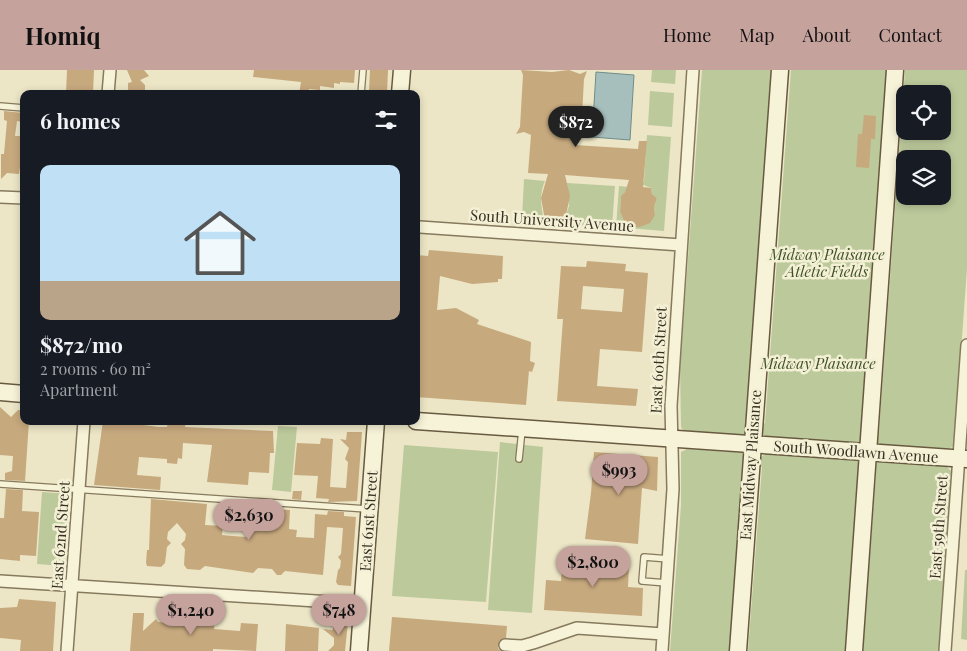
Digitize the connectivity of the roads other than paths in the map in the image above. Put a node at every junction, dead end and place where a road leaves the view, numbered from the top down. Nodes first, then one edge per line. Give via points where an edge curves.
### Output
1 (110, 70) edge
2 (363, 70) edge
3 (402, 70) edge
4 (693, 70) edge
5 (780, 70) edge
6 (895, 70) edge
7 (108, 90) edge
8 (362, 90) edge
9 (400, 90) edge
10 (0, 106) edge
11 (20, 108) edge
12 (0, 197) edge
13 (20, 198) edge
14 (420, 227) dead end
15 (681, 245) junction
16 (967, 345) edge
17 (0, 392) edge
18 (20, 394) edge
19 (420, 421) edge
20 (84, 425) edge
21 (376, 425) edge
22 (522, 428) junction
23 (672, 439) junction
24 (752, 444) junction
25 (867, 452) junction
26 (519, 459) dead end
27 (963, 459) edge
28 (0, 484) edge
29 (79, 490) junction
30 (370, 509) junction
31 (669, 559) junction
32 (0, 581) edge
33 (667, 583) junction
34 (72, 586) junction
35 (363, 604) junction
36 (663, 634) junction
37 (505, 645) dead end
38 (67, 651) edge
39 (359, 651) edge
40 (662, 651) edge
41 (738, 651) edge
42 (854, 651) edge
43 (945, 651) edge

1 - 7 street
2 - 8 lane
3 - 9 street
4 - 15 street, East 60th Street
5 - 24 street, East Midway Plaisance
6 - 25 street
10 - 11 lane
12 - 13 street
14 - 15 street, South University Avenue
15 - 23 street, East 60th Street via 671,406
16 - 27 street, East 59th Street
17 - 18 street
19 - 22 street, South Woodlawn Avenue
20 - 29 street, East 62nd Street
21 - 30 street, East 61st Street
22 - 23 street, South Woodlawn Avenue
22 - 26 lane
23 - 24 street, South Woodlawn Avenue
23 - 31 street, East 60th Street via 674,473
24 - 25 street, South Woodlawn Avenue
24 - 41 street, East Midway Plaisance
25 - 27 street, South Woodlawn Avenue
25 - 42 street
27 - 43 street, East 59th Street
28 - 29 lane
29 - 30 lane
29 - 34 street, East 62nd Street
30 - 35 street, East 61st Street
31 - 33 street, East 60th Street
31 - 33 lane via 644,557 643,565 642,581
32 - 34 street
33 - 36 street, East 60th Street
34 - 35 street
34 - 38 street, East 62nd Street
35 - 39 street, East 61st Street
36 - 37 street via 577,628 522,646
36 - 40 street, East 60th Street

